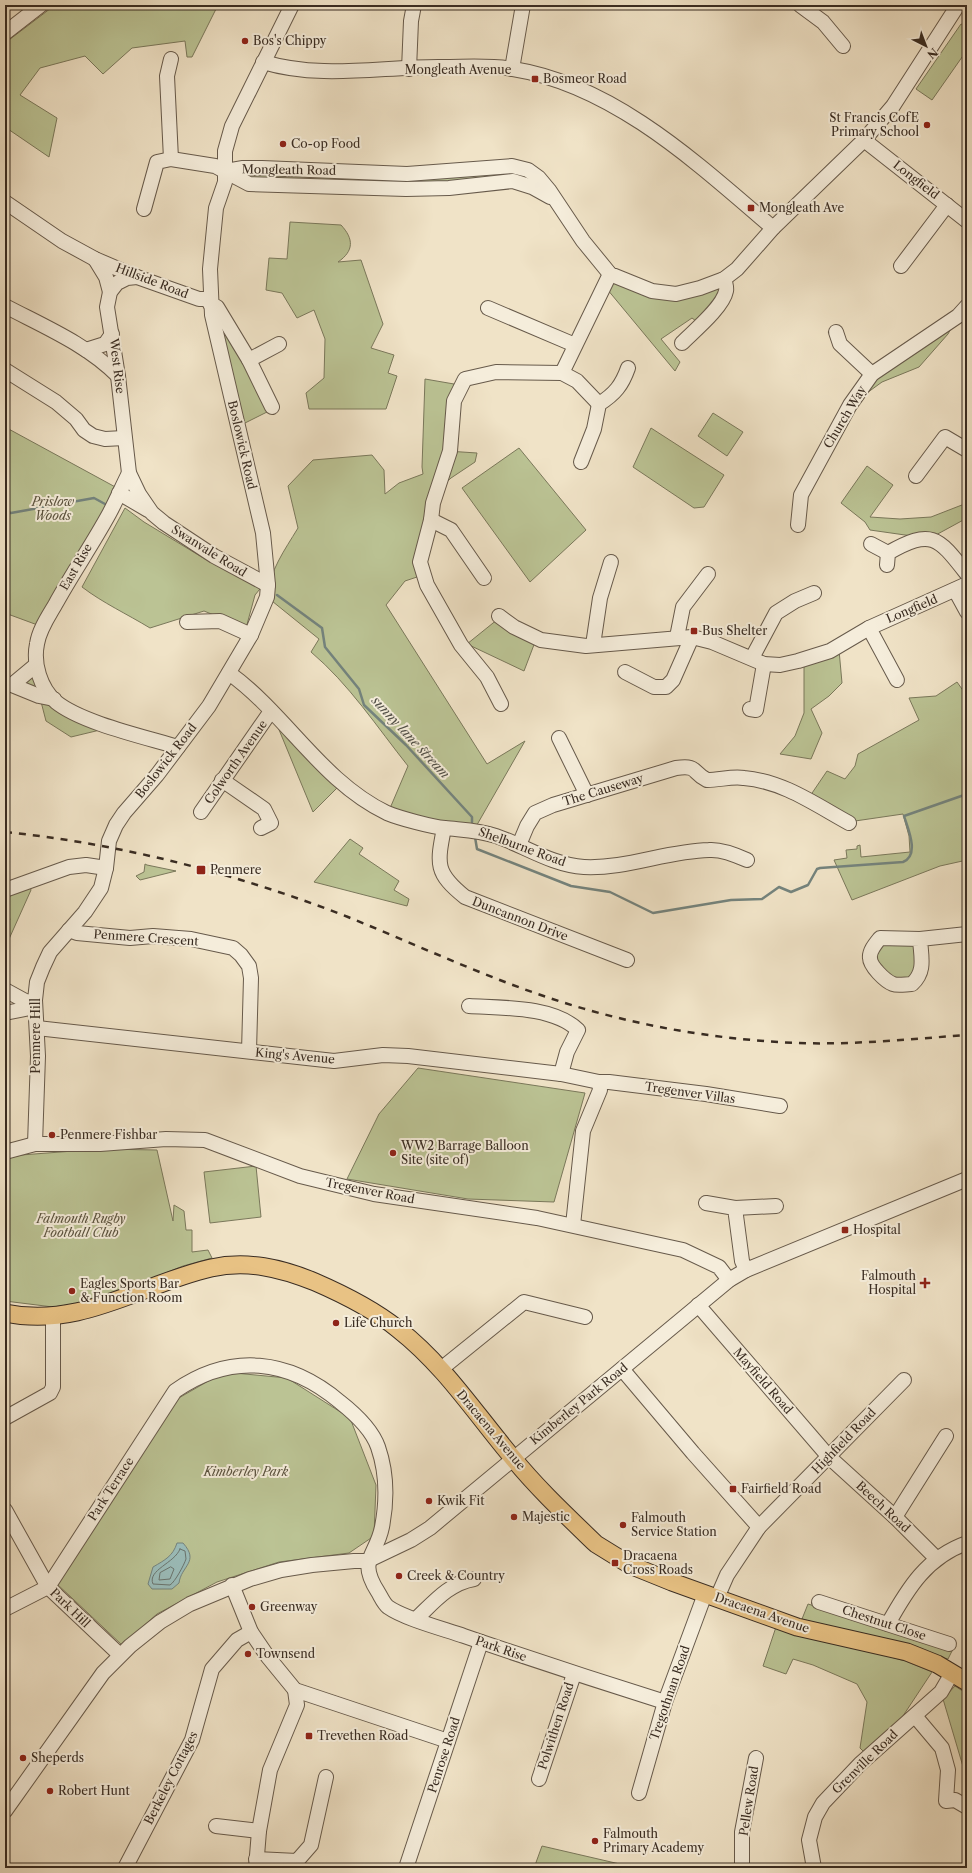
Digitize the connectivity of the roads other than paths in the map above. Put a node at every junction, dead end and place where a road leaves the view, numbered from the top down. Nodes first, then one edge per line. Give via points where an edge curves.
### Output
1 (41, 5) edge
2 (292, 5) edge
3 (414, 5) edge
4 (523, 5) edge
5 (800, 5) edge
6 (958, 5) edge
7 (962, 5) edge
8 (967, 8) edge
9 (5, 33) edge
10 (843, 46) dead end
11 (171, 59) dead end
12 (262, 62) junction
13 (409, 69) junction
14 (512, 69) junction
15 (864, 140) junction
16 (171, 159) junction
17 (226, 171) junction
18 (5, 202) edge
19 (947, 205) junction
20 (144, 209) dead end
21 (967, 221) edge
22 (773, 228) junction
23 (95, 259) junction
24 (901, 266) dead end
25 (610, 274) junction
26 (137, 277) junction
27 (724, 278) junction
28 (110, 292) junction
29 (210, 301) junction
30 (5, 306) edge
31 (967, 306) edge
32 (488, 308) dead end
33 (836, 332) dead end
34 (112, 334) junction
35 (682, 343) dead end
36 (279, 344) dead end
37 (575, 345) junction
38 (86, 350) junction
39 (249, 360) junction
40 (628, 368) dead end
41 (5, 370) edge
42 (562, 373) junction
43 (872, 374) junction
44 (118, 376) junction
45 (599, 404) junction
46 (272, 407) dead end
47 (124, 438) junction
48 (967, 450) edge
49 (581, 462) dead end
50 (129, 473) junction
51 (916, 476) dead end
52 (119, 494) junction
53 (152, 513) junction
54 (431, 520) junction
55 (798, 525) dead end
56 (871, 544) dead end
57 (611, 562) dead end
58 (708, 574) dead end
59 (967, 574) edge
60 (484, 578) dead end
61 (268, 585) junction
62 (961, 587) edge
63 (814, 593) dead end
64 (967, 612) edge
65 (499, 616) dead end
66 (187, 622) dead end
67 (869, 628) junction
68 (251, 635) junction
69 (677, 637) junction
70 (692, 637) junction
71 (593, 645) junction
72 (758, 661) junction
73 (36, 664) junction
74 (625, 672) dead end
75 (229, 673) junction
76 (897, 680) dead end
77 (54, 700) junction
78 (501, 704) dead end
79 (750, 709) dead end
80 (271, 711) junction
81 (559, 738) dead end
82 (178, 747) junction
83 (222, 780) junction
84 (587, 795) junction
85 (201, 812) dead end
86 (849, 823) dead end
87 (262, 828) dead end
88 (444, 828) junction
89 (518, 846) junction
90 (107, 854) joint
91 (747, 860) dead end
92 (106, 868) junction
93 (5, 890) edge
94 (69, 930) junction
95 (967, 934) edge
96 (920, 939) dead end
97 (627, 960) dead end
98 (5, 990) edge
99 (35, 1003) junction
100 (470, 1006) dead end
101 (5, 1013) edge
102 (37, 1028) junction
103 (249, 1051) junction
104 (561, 1074) junction
105 (599, 1082) junction
106 (780, 1106) dead end
107 (35, 1144) junction
108 (5, 1152) edge
109 (967, 1179) edge
110 (706, 1203) dead end
111 (776, 1206) dead end
112 (735, 1208) junction
113 (573, 1225) junction
114 (746, 1270) junction
115 (729, 1280) junction
116 (698, 1305) junction
117 (5, 1313) edge
118 (53, 1316) junction
119 (585, 1317) dead end
120 (441, 1369) junction
121 (622, 1369) junction
122 (904, 1380) dead end
123 (5, 1418) edge
124 (946, 1436) dead end
125 (829, 1457) junction
126 (513, 1458) junction
127 (5, 1510) edge
128 (895, 1517) junction
129 (759, 1527) junction
130 (967, 1543) edge
131 (936, 1558) junction
132 (368, 1561) junction
133 (474, 1579) dead end
134 (232, 1585) junction
135 (48, 1587) junction
136 (711, 1596) junction
137 (819, 1602) dead end
138 (5, 1609) edge
139 (416, 1619) junction
140 (888, 1624) junction
141 (252, 1632) junction
142 (482, 1642) junction
143 (949, 1644) dead end
144 (120, 1655) junction
145 (952, 1673) junction
146 (574, 1674) junction
147 (967, 1682) edge
148 (295, 1690) junction
149 (665, 1702) junction
150 (915, 1716) junction
151 (448, 1741) junction
152 (756, 1758) dead end
153 (326, 1777) dead end
154 (539, 1779) dead end
155 (639, 1793) dead end
156 (9, 1806) edge
157 (967, 1808) edge
158 (216, 1826) dead end
159 (259, 1831) junction
160 (256, 1864) edge
161 (125, 1868) edge
162 (406, 1868) edge
163 (742, 1868) edge
164 (814, 1868) edge

1 - 9 street
2 - 12 street, Boslowick Road
3 - 13 street
4 - 14 street
5 - 10 street via 823,22
6 - 15 street via 893,106
7 - 8 street
11 - 16 street via 167,76
12 - 13 street, Mongleath Avenue via 286,69 347,72
12 - 17 street, Boslowick Road via 232,126 225,151
13 - 14 street, Mongleath Avenue
14 - 22 street, Mongleath Avenue via 552,79 584,91 645,124 697,163
15 - 19 street, Longfield
15 - 22 street
16 - 17 street via 215,166
16 - 20 street via 157,162
17 - 25 street, Mongleath Road via 262,168 407,174 512,166 528,170 549,190
17 - 29 street, Boslowick Road via 216,208 210,269
18 - 23 street, Hillside Road via 62,241
19 - 21 street, Longfield
19 - 24 street
22 - 27 street via 737,269
23 - 26 street, Hillside Road
23 - 28 street, Hillside Road via 106,277
25 - 27 street via 652,291 676,294
25 - 37 street
26 - 28 street via 117,283
26 - 29 street, Hillside Road
27 - 35 street via 724,296
28 - 34 street, West Rise via 108,307
29 - 39 street via 217,307
29 - 61 street, Boslowick Road via 263,533
30 - 38 street
31 - 43 street, Church Way via 958,316
32 - 37 street
33 - 43 street via 840,344
34 - 38 street via 105,344
34 - 44 street, West Rise
36 - 39 street
37 - 42 street
38 - 44 street
39 - 46 street
40 - 45 street via 621,386
41 - 47 street via 56,402 93,436 105,439
42 - 45 street via 577,382
42 - 54 street via 496,372 465,379 454,401 450,451 433,503
43 - 55 street, Church Way via 850,405 801,495
44 - 47 street, West Rise
45 - 49 street via 594,429
47 - 50 street, West Rise
48 - 51 street via 945,437
50 - 52 street, East Rise
50 - 53 street, Swanvale Road
52 - 53 street, Swanvale Road
52 - 73 street, East Rise via 43,627 37,642
53 - 61 street, Swanvale Road via 214,556
54 - 60 street via 451,530
54 - 78 street via 420,562 427,585 461,645 488,677
56 - 59 street via 888,559 908,541 927,538 945,546
57 - 71 street via 600,598
58 - 69 street via 683,607
61 - 68 street, Boslowick Road via 267,597
62 - 64 street, Longfield
62 - 67 street, Longfield
63 - 72 street via 776,613
65 - 71 street, Longfield via 514,627 541,640
66 - 68 street via 220,621
67 - 72 street, Longfield via 824,653 798,662 780,665
67 - 76 street
68 - 75 street, Boslowick Road
69 - 70 street, Longfield
69 - 71 street, Longfield
70 - 72 street, Longfield via 712,642
70 - 74 street via 673,680 666,687 654,687
72 - 79 street via 756,710
73 - 77 street, East Rise via 44,685
73 - 77 street, East Rise via 12,685
75 - 80 street, Shelburne Road
75 - 82 street, Boslowick Road via 209,706
77 - 82 street, East Rise via 73,712 107,726
80 - 83 street, Colworth Avenue
80 - 88 street, Shelburne Road via 325,767 361,798 388,813
81 - 84 street
82 - 90 street, Boslowick Road via 124,813 113,832
83 - 85 street, Colworth Avenue
83 - 87 street via 264,809 271,824
84 - 86 street, The Causeway via 689,766 696,769 703,778 713,780 743,777 766,782 796,793
84 - 89 street, The Causeway via 535,813
88 - 89 street, Shelburne Road via 474,830
88 - 97 street, Duncannon Drive via 438,858 440,870 452,887 465,897
89 - 91 street, Shelburne Road via 555,861 582,867 616,867 710,849
90 - 92 street, Penmere Hill
92 - 93 street via 86,865 69,867
92 - 94 street, Penmere Hill via 104,882 98,894
94 - 99 street, Penmere Hill via 50,952 37,982
94 - 103 street, Penmere Crescent via 130,938 153,936 191,939 233,948 242,955 249,966 251,978
95 - 96 street
98 - 99 street via 27,1002
99 - 101 street
99 - 102 street, Penmere Hill
100 - 104 street via 531,1010 569,1022 578,1030 567,1052
102 - 103 street, King's Avenue
102 - 107 street, Penmere Hill
103 - 104 street, King's Avenue via 334,1061 383,1055 408,1056
104 - 105 street, King's Avenue
105 - 106 street, Tregenver Villas via 706,1094
105 - 113 street via 600,1090 583,1131
107 - 108 street, Tregenver Road
107 - 113 street, Tregenver Road via 205,1140 300,1176 374,1194
109 - 114 street, Kimberley Park Road
110 - 112 street
111 - 112 street
112 - 114 street via 742,1262
113 - 115 street, Tregenver Road via 683,1250 719,1267
114 - 115 street, Kimberley Park Road
115 - 116 street, Kimberley Park Road
116 - 121 street, Kimberley Park Road
116 - 125 street, Mayfield Road
117 - 118 main road, Dracaena Avenue
118 - 120 main road, Dracaena Avenue via 95,1308 195,1272 223,1265 262,1266 303,1277 360,1303 399,1329
118 - 123 street via 53,1387 50,1393
119 - 120 street via 524,1302
120 - 126 main road, Dracaena Avenue
121 - 126 street, Kimberley Park Road
121 - 129 street
122 - 125 street, Highfield Road
124 - 128 street
125 - 128 street, Beech Road
125 - 129 street, Highfield Road
126 - 132 street, Kimberley Park Road via 430,1528
126 - 136 main road, Dracaena Avenue via 596,1544 630,1565
127 - 135 street, Park Hill
128 - 131 street, Beech Road
129 - 136 street, Highfield Road
130 - 131 street
131 - 140 street via 908,1588
132 - 134 street, Kimberley Park Road via 280,1570
132 - 135 street, Park Terrace via 382,1528 386,1481 378,1446 357,1415 308,1378 273,1367 242,1367 220,1370 193,1380 175,1391
132 - 139 street, Park Rise via 371,1581 387,1606
133 - 139 street via 465,1580 451,1587
134 - 141 street
134 - 144 street, Kimberley Park Road via 190,1604 160,1622
135 - 138 street
135 - 144 street, Park Hill
136 - 145 main road, Dracaena Avenue via 797,1627 907,1652
136 - 149 street, Tregothnan Road
137 - 140 street, Chestnut Close
139 - 142 street, Park Rise
140 - 143 street, Chestnut Close
141 - 148 street via 268,1657
141 - 161 street, Berkeley Cottages via 237,1640 212,1669 192,1740
142 - 146 street, Park Rise
142 - 151 street, Penrose Road
144 - 156 street, Kimberley Park Road via 103,1673
145 - 147 main road, Dracaena Avenue
145 - 150 street, Grenville Road via 941,1692
146 - 149 street, Park Rise
146 - 154 street, Polwithen Road
148 - 151 street
148 - 159 street via 297,1705 270,1770
149 - 155 street, Tregothnan Road
150 - 157 street via 942,1748 948,1770 946,1801 954,1800
150 - 164 street, Grenville Road via 860,1764 823,1803 815,1817 809,1840
151 - 162 street, Penrose Road
152 - 163 street, Pellew Road via 742,1832
153 - 160 street via 311,1845 297,1861
158 - 159 street
159 - 160 street

